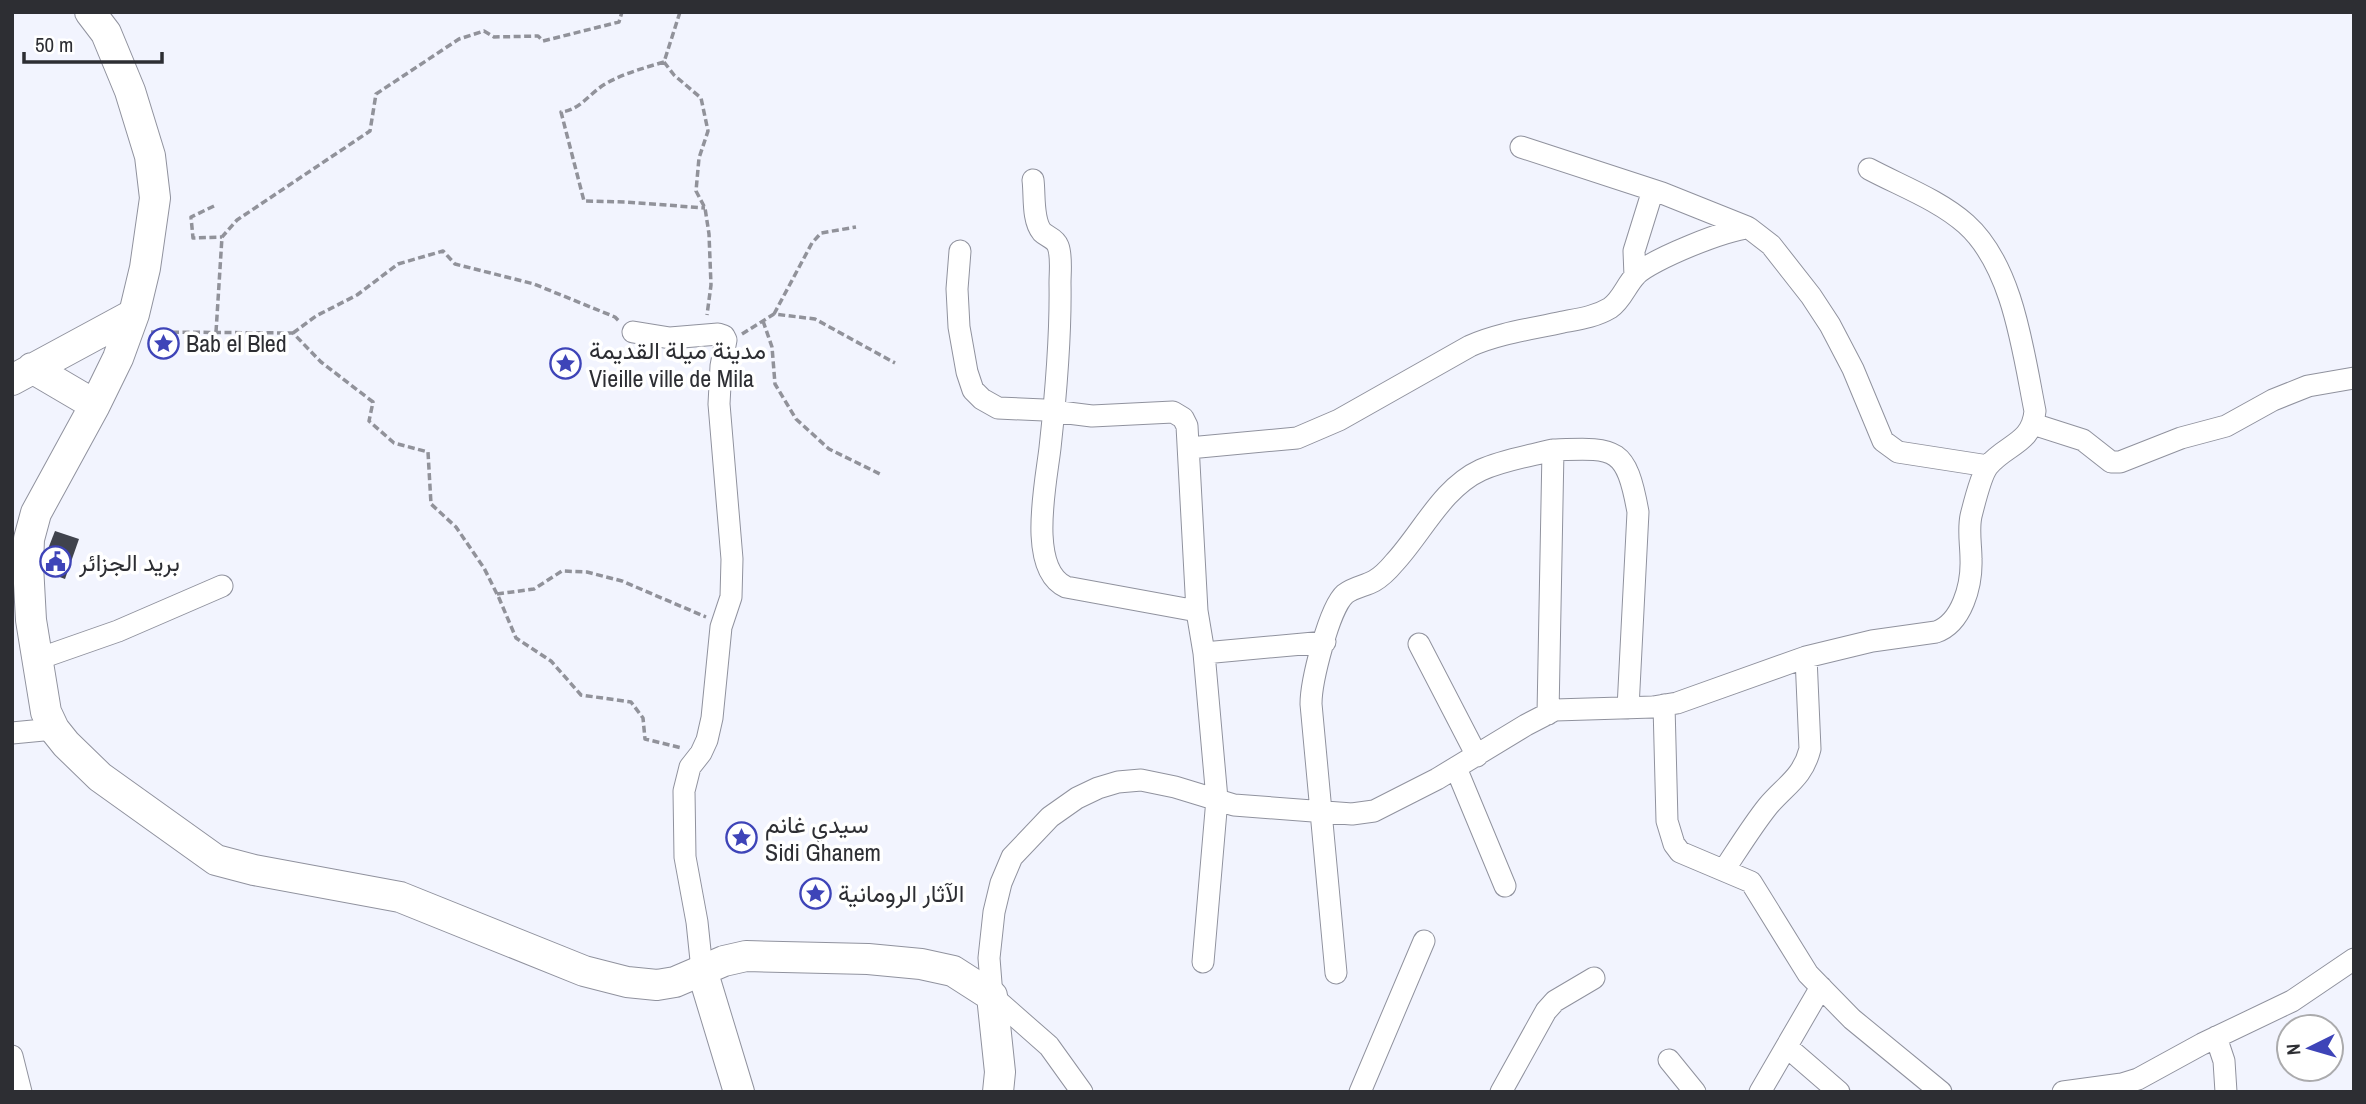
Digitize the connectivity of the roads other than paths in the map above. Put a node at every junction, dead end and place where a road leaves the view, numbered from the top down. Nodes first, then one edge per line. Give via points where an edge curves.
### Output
1 (90, 12) edge
2 (1521, 147) dead end
3 (1869, 169) dead end
4 (1033, 180) dead end
5 (1653, 190) junction
6 (1749, 228) junction
7 (960, 251) dead end
8 (1635, 276) junction
9 (130, 323) junction
10 (633, 332) road end
11 (22, 374) edge
12 (2354, 378) edge
13 (95, 405) junction
14 (1054, 411) junction
15 (2034, 424) junction
16 (1189, 448) junction
17 (1553, 450) junction
18 (1988, 466) junction
19 (222, 586) dead end
20 (1197, 611) junction
21 (1325, 642) junction
22 (1419, 645) dead end
23 (1204, 653) junction
24 (1807, 657) junction
25 (38, 659) junction
26 (1664, 705) junction
27 (1628, 708) junction
28 (1548, 714) junction
29 (54, 729) junction
30 (12, 733) edge
31 (1477, 756) junction
32 (1456, 768) junction
33 (1217, 799) junction
34 (1320, 811) junction
35 (1724, 870) junction
36 (1505, 886) dead end
37 (1424, 941) dead end
38 (2354, 959) edge
39 (1203, 962) dead end
40 (702, 970) junction
41 (1336, 973) dead end
42 (1594, 978) dead end
43 (1821, 987) junction
44 (992, 996) junction
45 (2216, 1037) junction
46 (1787, 1047) junction
47 (12, 1056) edge
48 (1669, 1060) dead end
49 (21, 1092) edge
50 (739, 1092) edge
51 (998, 1092) edge
52 (1082, 1092) edge
53 (1360, 1092) edge
54 (1501, 1092) edge
55 (1695, 1092) edge
56 (1760, 1092) edge
57 (1839, 1092) edge
58 (1941, 1092) edge
59 (2063, 1092) edge
60 (2226, 1092) edge

1 - 9 main road via 106,33 130,91 153,172 153,220
2 - 5 street
3 - 15 street via 1938,204 1985,243 2017,316
4 - 14 street via 1037,224 1058,245
5 - 6 street
5 - 8 street via 1634,251
6 - 8 street via 1730,230 1648,265
6 - 18 street via 1771,245 1830,325 1883,440 1898,452
7 - 14 street via 959,327 973,390 998,408
8 - 16 street via 1612,307 1591,316 1490,337 1339,420 1297,438
9 - 11 main road
9 - 13 main road
10 - 40 street via 670,338 721,335 726,340 719,404 731,597 722,623 712,718 684,791 685,857
11 - 13 main road
12 - 15 street via 2308,386 2226,426 2120,462 2111,462 2082,440
13 - 25 main road via 36,513 29,539 31,620
14 - 16 street via 1092,416 1173,412 1187,426
14 - 20 street via 1042,526 1045,563 1051,576 1066,587
15 - 18 street
16 - 20 street
17 - 21 street via 1480,471 1460,484 1394,563 1375,581 1342,597
17 - 27 street via 1600,448 1614,453 1633,481 1638,512
17 - 28 street
18 - 24 street via 1970,519 1970,582 1952,623 1936,632
19 - 25 street
20 - 23 street
21 - 23 street
21 - 34 street via 1311,691
22 - 31 street
23 - 33 street
24 - 26 street
24 - 35 street via 1807,763 1767,807
25 - 29 main road via 46,712
26 - 27 street
26 - 35 street via 1669,832 1680,852
27 - 28 street
28 - 31 street
29 - 30 street
29 - 40 main road via 100,777 216,860 400,897 534,953 627,982 657,985
31 - 32 street
32 - 34 street via 1374,811
32 - 36 street
33 - 34 street
33 - 39 street
33 - 44 street via 1141,780 1118,782 1077,797 1050,817 1012,857 1001,883 989,958
34 - 41 street
35 - 43 street via 1751,882 1808,974
37 - 53 street
38 - 45 street via 2292,1001
40 - 44 main road via 746,956 868,959 953,971
40 - 50 main road
42 - 54 street via 1546,1011
43 - 46 street
43 - 58 street via 1852,1019
44 - 51 main road
44 - 52 street via 1049,1046
45 - 59 street via 2130,1083
45 - 60 street via 2224,1061
46 - 56 street
46 - 57 street
47 - 49 street
48 - 55 street

